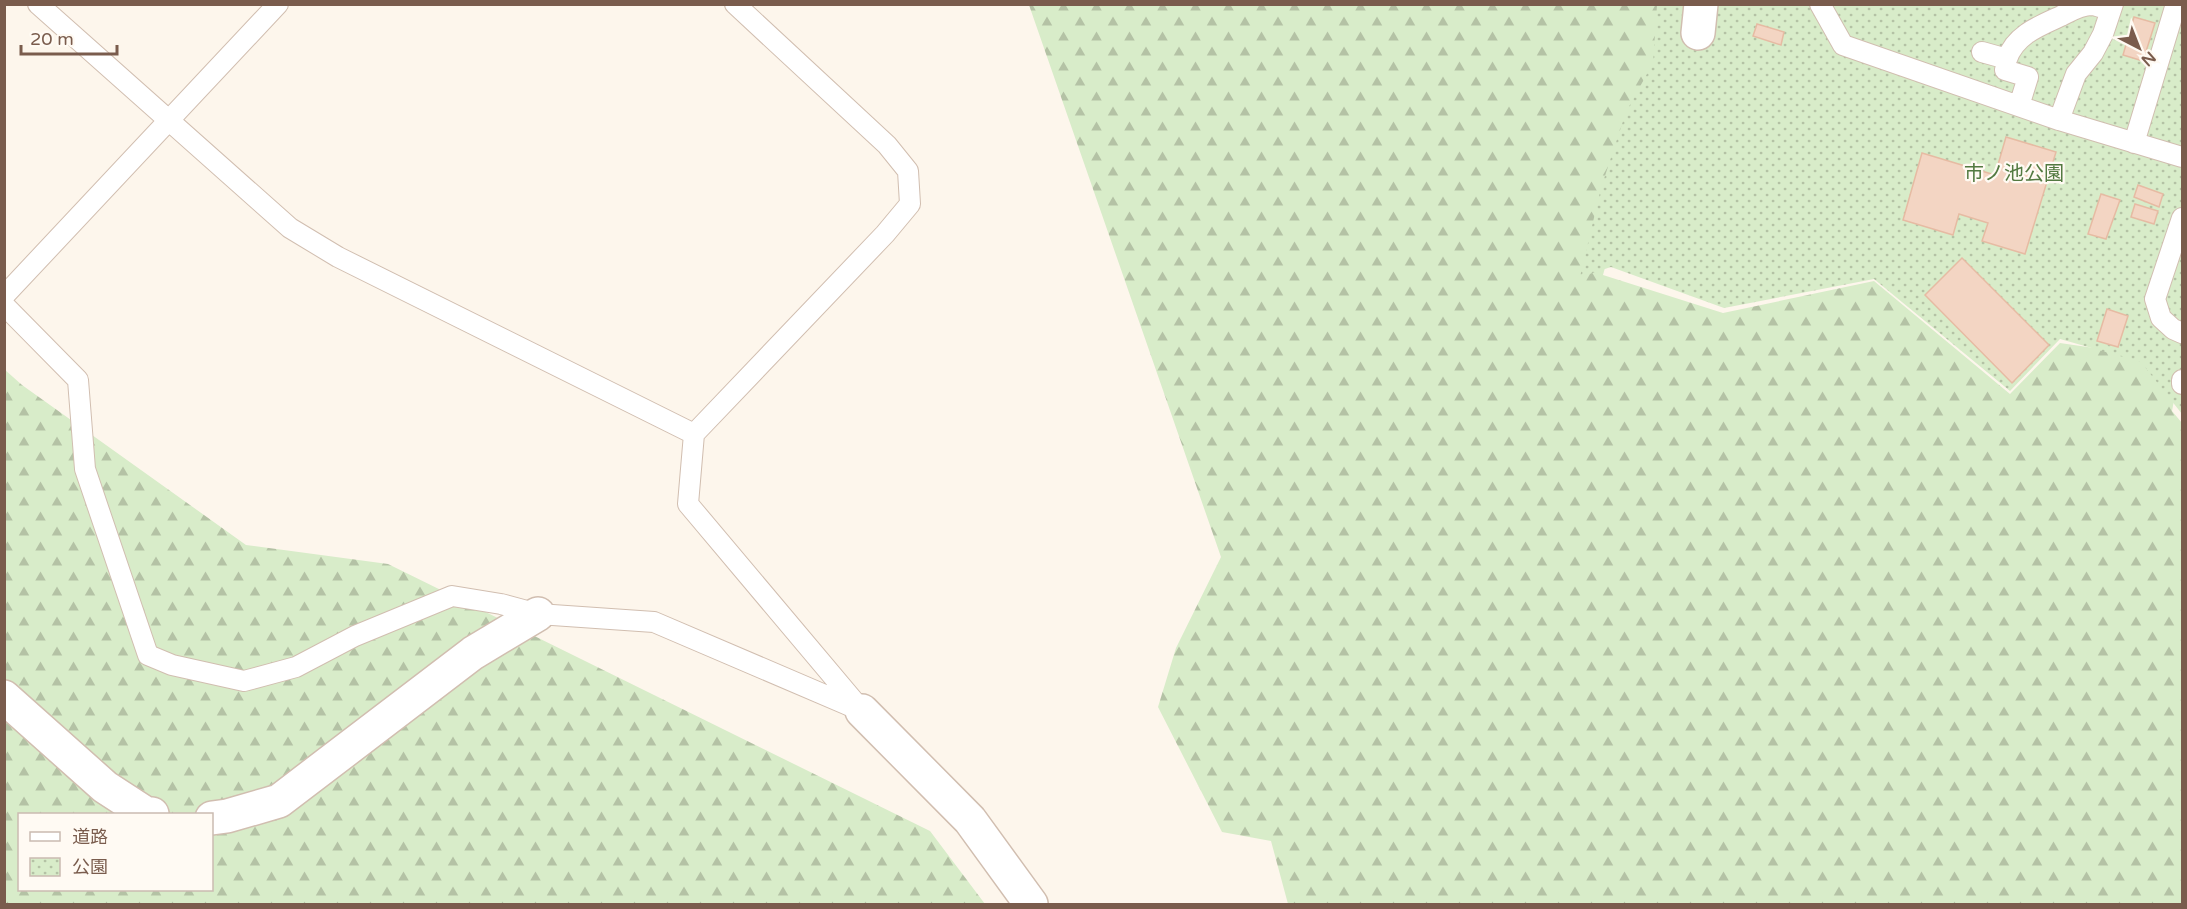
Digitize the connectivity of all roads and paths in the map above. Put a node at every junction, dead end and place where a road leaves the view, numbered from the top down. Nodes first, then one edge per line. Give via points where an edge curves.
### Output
1 (38, 4) edge
2 (278, 4) edge
3 (735, 4) edge
4 (1820, 4) edge
5 (2176, 4) edge
6 (2112, 7) edge
7 (1982, 52) dead end
8 (2005, 70) dead end
9 (2019, 106) junction
10 (171, 120) junction
11 (2059, 120) junction
12 (2134, 142) junction
13 (2182, 157) edge
14 (2182, 218) edge
15 (4, 296) edge
16 (4, 305) edge
17 (2182, 333) edge
18 (694, 434) junction
19 (538, 614) junction
20 (4, 697) edge
21 (862, 711) junction
22 (145, 813) edge
23 (213, 818) edge
24 (1031, 904) edge

1 - 10 lane
2 - 10 lane
3 - 18 lane via 887,145 908,171 910,204
4 - 9 lane via 1843,45
5 - 12 lane
6 - 7 lane via 2080,6 2044,23 2016,43 2007,60
6 - 11 lane via 2103,34 2076,74
8 - 9 lane via 2028,77
9 - 11 lane
10 - 15 lane
10 - 18 lane via 290,228 338,257
11 - 12 lane
12 - 13 lane
14 - 17 lane via 2155,298 2160,318
16 - 19 lane via 78,380 85,469 148,655 172,665 244,681 296,667 355,636 452,596
18 - 21 lane via 688,504
19 - 21 lane via 654,622
19 - 23 street via 473,653 279,801
20 - 22 street via 105,787
21 - 24 street via 970,820

